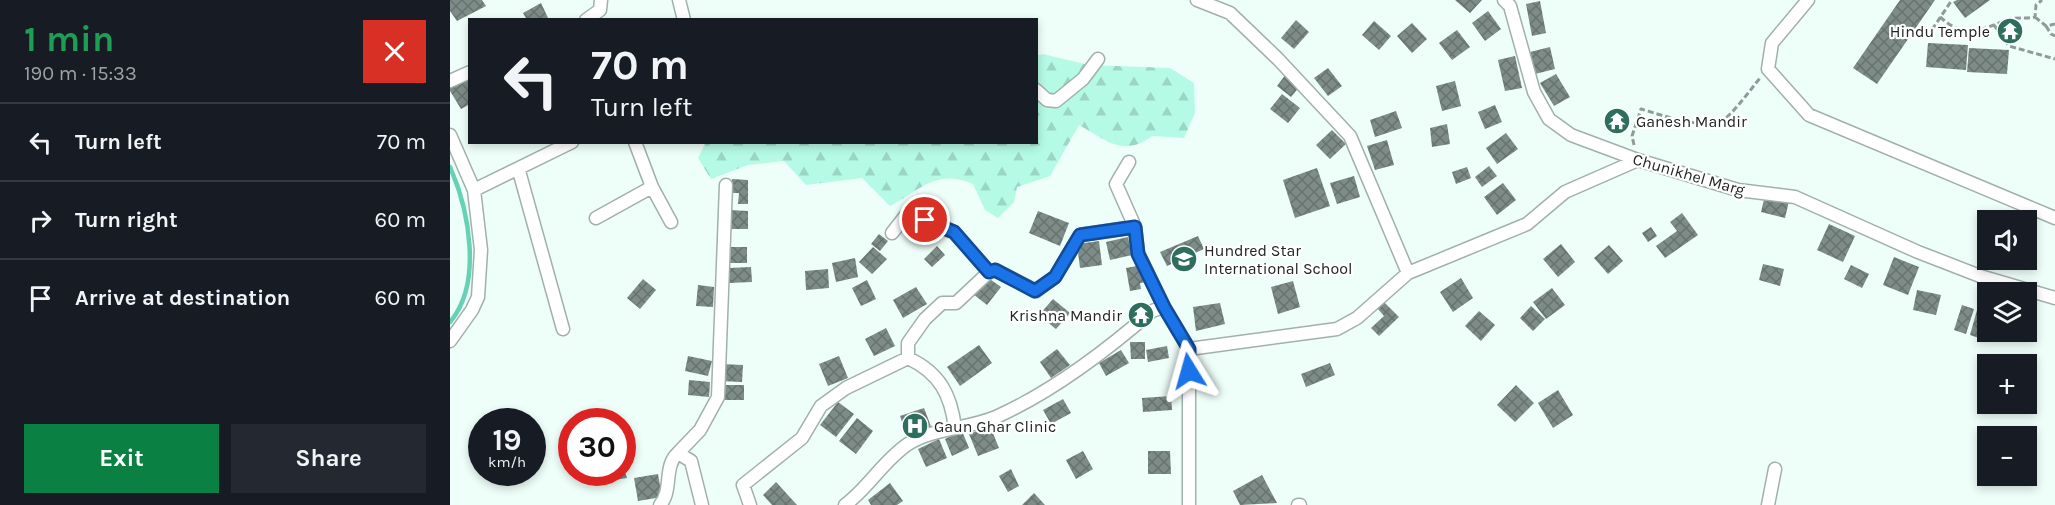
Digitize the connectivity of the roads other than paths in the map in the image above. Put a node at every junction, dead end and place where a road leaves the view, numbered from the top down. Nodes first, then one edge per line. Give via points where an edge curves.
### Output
1 (601, 0) edge
2 (679, 0) edge
3 (1197, 0) edge
4 (1504, 0) edge
5 (1808, 0) edge
6 (589, 18) edge
7 (684, 18) edge
8 (1098, 59) dead end
9 (468, 73) edge
10 (450, 81) edge
11 (1038, 92) edge
12 (450, 135) edge
13 (568, 144) edge
14 (636, 144) edge
15 (1638, 160) junction
16 (1129, 162) dead end
17 (519, 171) junction
18 (726, 185) dead end
19 (652, 187) junction
20 (474, 190) junction
21 (596, 218) dead end
22 (2055, 218) edge
23 (671, 222) dead end
24 (1135, 227) junction
25 (892, 233) dead end
26 (989, 272) junction
27 (1408, 273) junction
28 (2055, 298) edge
29 (1164, 307) junction
30 (563, 329) dead end
31 (450, 341) edge
32 (1189, 349) junction
33 (908, 358) junction
34 (955, 428) junction
35 (678, 453) junction
36 (1775, 469) dead end
37 (662, 505) edge
38 (702, 505) edge
39 (750, 505) edge
40 (845, 505) edge
41 (1189, 505) edge
42 (1768, 505) edge

1 - 6 street via 600,10
2 - 7 street
3 - 27 street via 1230,13 1350,136
4 - 15 street, Chunikhel Marg via 1510,6 1534,92 1549,119 1571,135
5 - 22 street via 1772,43 1768,69 1809,115
8 - 11 street via 1083,79 1056,101 1047,100
9 - 10 street
12 - 20 street
13 - 17 street
14 - 19 street
15 - 27 street via 1565,192 1527,224
15 - 28 street, Chunikhel Marg via 1738,190 1795,197 1918,252 1980,276
16 - 24 street via 1116,184
17 - 20 street
17 - 30 street
18 - 35 street via 718,397 700,430
19 - 21 street
19 - 23 street
20 - 31 street via 481,250 478,297
24 - 26 street via 1080,235 1055,277 1035,291 995,270
24 - 29 street via 1138,254
25 - 26 street via 907,214 914,213 954,232
26 - 33 street via 956,303 942,303 908,343
27 - 32 street via 1357,318 1337,329
29 - 32 street
29 - 34 street via 1152,311 1031,399 994,418
32 - 41 street
33 - 34 street via 939,382 952,403
33 - 39 street via 846,388 821,406 802,438 743,485
34 - 40 street via 908,444
35 - 37 street via 670,462
35 - 38 street via 691,461
36 - 42 street

